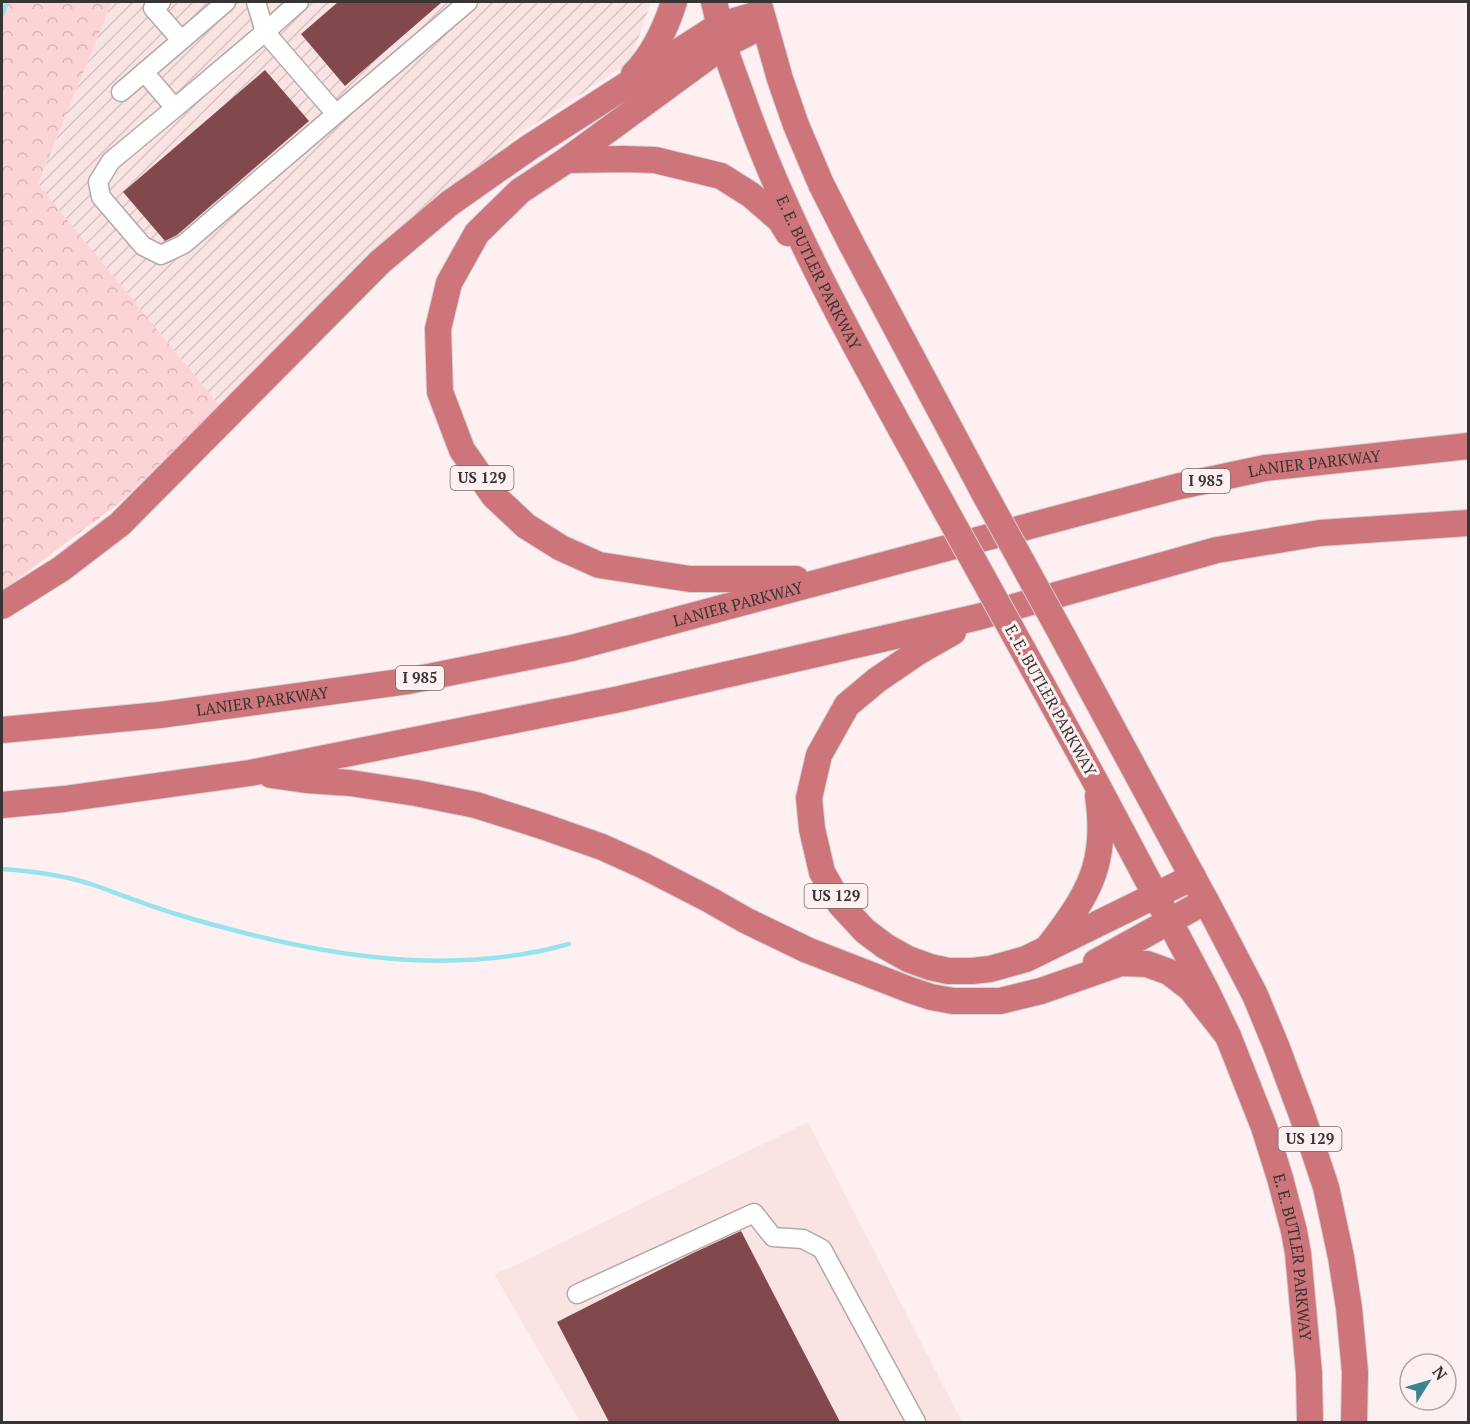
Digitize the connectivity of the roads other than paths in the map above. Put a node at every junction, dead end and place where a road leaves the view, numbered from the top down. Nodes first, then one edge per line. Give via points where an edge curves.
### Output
1 (161, 2) edge
2 (226, 2) edge
3 (256, 2) edge
4 (299, 2) edge
5 (468, 2) edge
6 (674, 2) edge
7 (762, 13) edge
8 (719, 24) edge
9 (265, 32) junction
10 (181, 40) junction
11 (144, 72) junction
12 (616, 91) junction
13 (121, 92) dead end
14 (175, 108) junction
15 (336, 114) junction
16 (567, 160) junction
17 (843, 321) junction
18 (1468, 446) edge
19 (1468, 523) edge
20 (829, 579) junction
21 (2, 606) edge
22 (978, 617) junction
23 (2, 730) edge
24 (250, 772) junction
25 (1095, 780) junction
26 (2, 805) edge
27 (1193, 877) junction
28 (1155, 896) junction
29 (1206, 901) junction
30 (1169, 921) junction
31 (1048, 948) junction
32 (1063, 984) junction
33 (1228, 1036) junction
34 (577, 1294) dead end
35 (916, 1422) edge
36 (1310, 1422) edge
37 (1354, 1422) edge

1 - 10 lane via 153,8
2 - 10 lane
3 - 9 lane
4 - 9 lane
5 - 15 lane
6 - 12 highway via 642,66
7 - 8 highway
7 - 27 highway, bridge via 780,79 821,184
8 - 12 highway
8 - 16 highway
8 - 17 highway, E. E. BUTLER PARKWAY via 750,122 775,183
9 - 14 lane
9 - 15 lane
10 - 11 lane
11 - 13 lane
11 - 14 lane
12 - 21 highway via 450,203 380,262 120,524 61,569
14 - 15 lane via 111,161 99,182 101,197 129,230 143,246 161,255 184,244
16 - 17 highway, US 129 via 654,160 721,176 780,220
16 - 20 highway, US 129 via 520,191 477,233 449,283 438,329 440,393 462,450 494,496 526,526 561,548 600,565 690,579
17 - 25 highway, E. E. BUTLER PARKWAY / US 129, bridge
18 - 20 highway, LANIER PARKWAY / I 985 via 1265,468 1176,487
19 - 22 highway via 1320,533 1217,550
20 - 23 highway, LANIER PARKWAY / I 985 via 572,648 408,681 160,715
22 - 24 highway via 620,699
22 - 31 highway, US 129 via 918,652 847,705 819,755 809,798 812,829 822,872 840,904 865,931 908,959 948,971 972,971 1011,964
24 - 26 highway
24 - 32 highway via 416,793 476,805 542,826 644,866 807,950 931,997 1000,1001
25 - 28 highway, E. E. BUTLER PARKWAY / US 129
25 - 31 highway via 1101,831 1099,858 1077,908
27 - 28 highway, US 129
27 - 29 highway, US 129
28 - 30 highway, E. E. BUTLER PARKWAY / US 129
28 - 31 highway, US 129
29 - 30 highway
29 - 37 highway, US 129 via 1277,1047 1326,1187 1349,1308 1355,1372
30 - 32 highway
30 - 33 highway, E. E. BUTLER PARKWAY / US 129
32 - 33 highway via 1121,963 1147,964 1168,972 1191,989
33 - 36 highway, E. E. BUTLER PARKWAY / US 129 via 1264,1127 1294,1231 1309,1373
34 - 35 lane via 754,1213 773,1237 803,1239 822,1249

